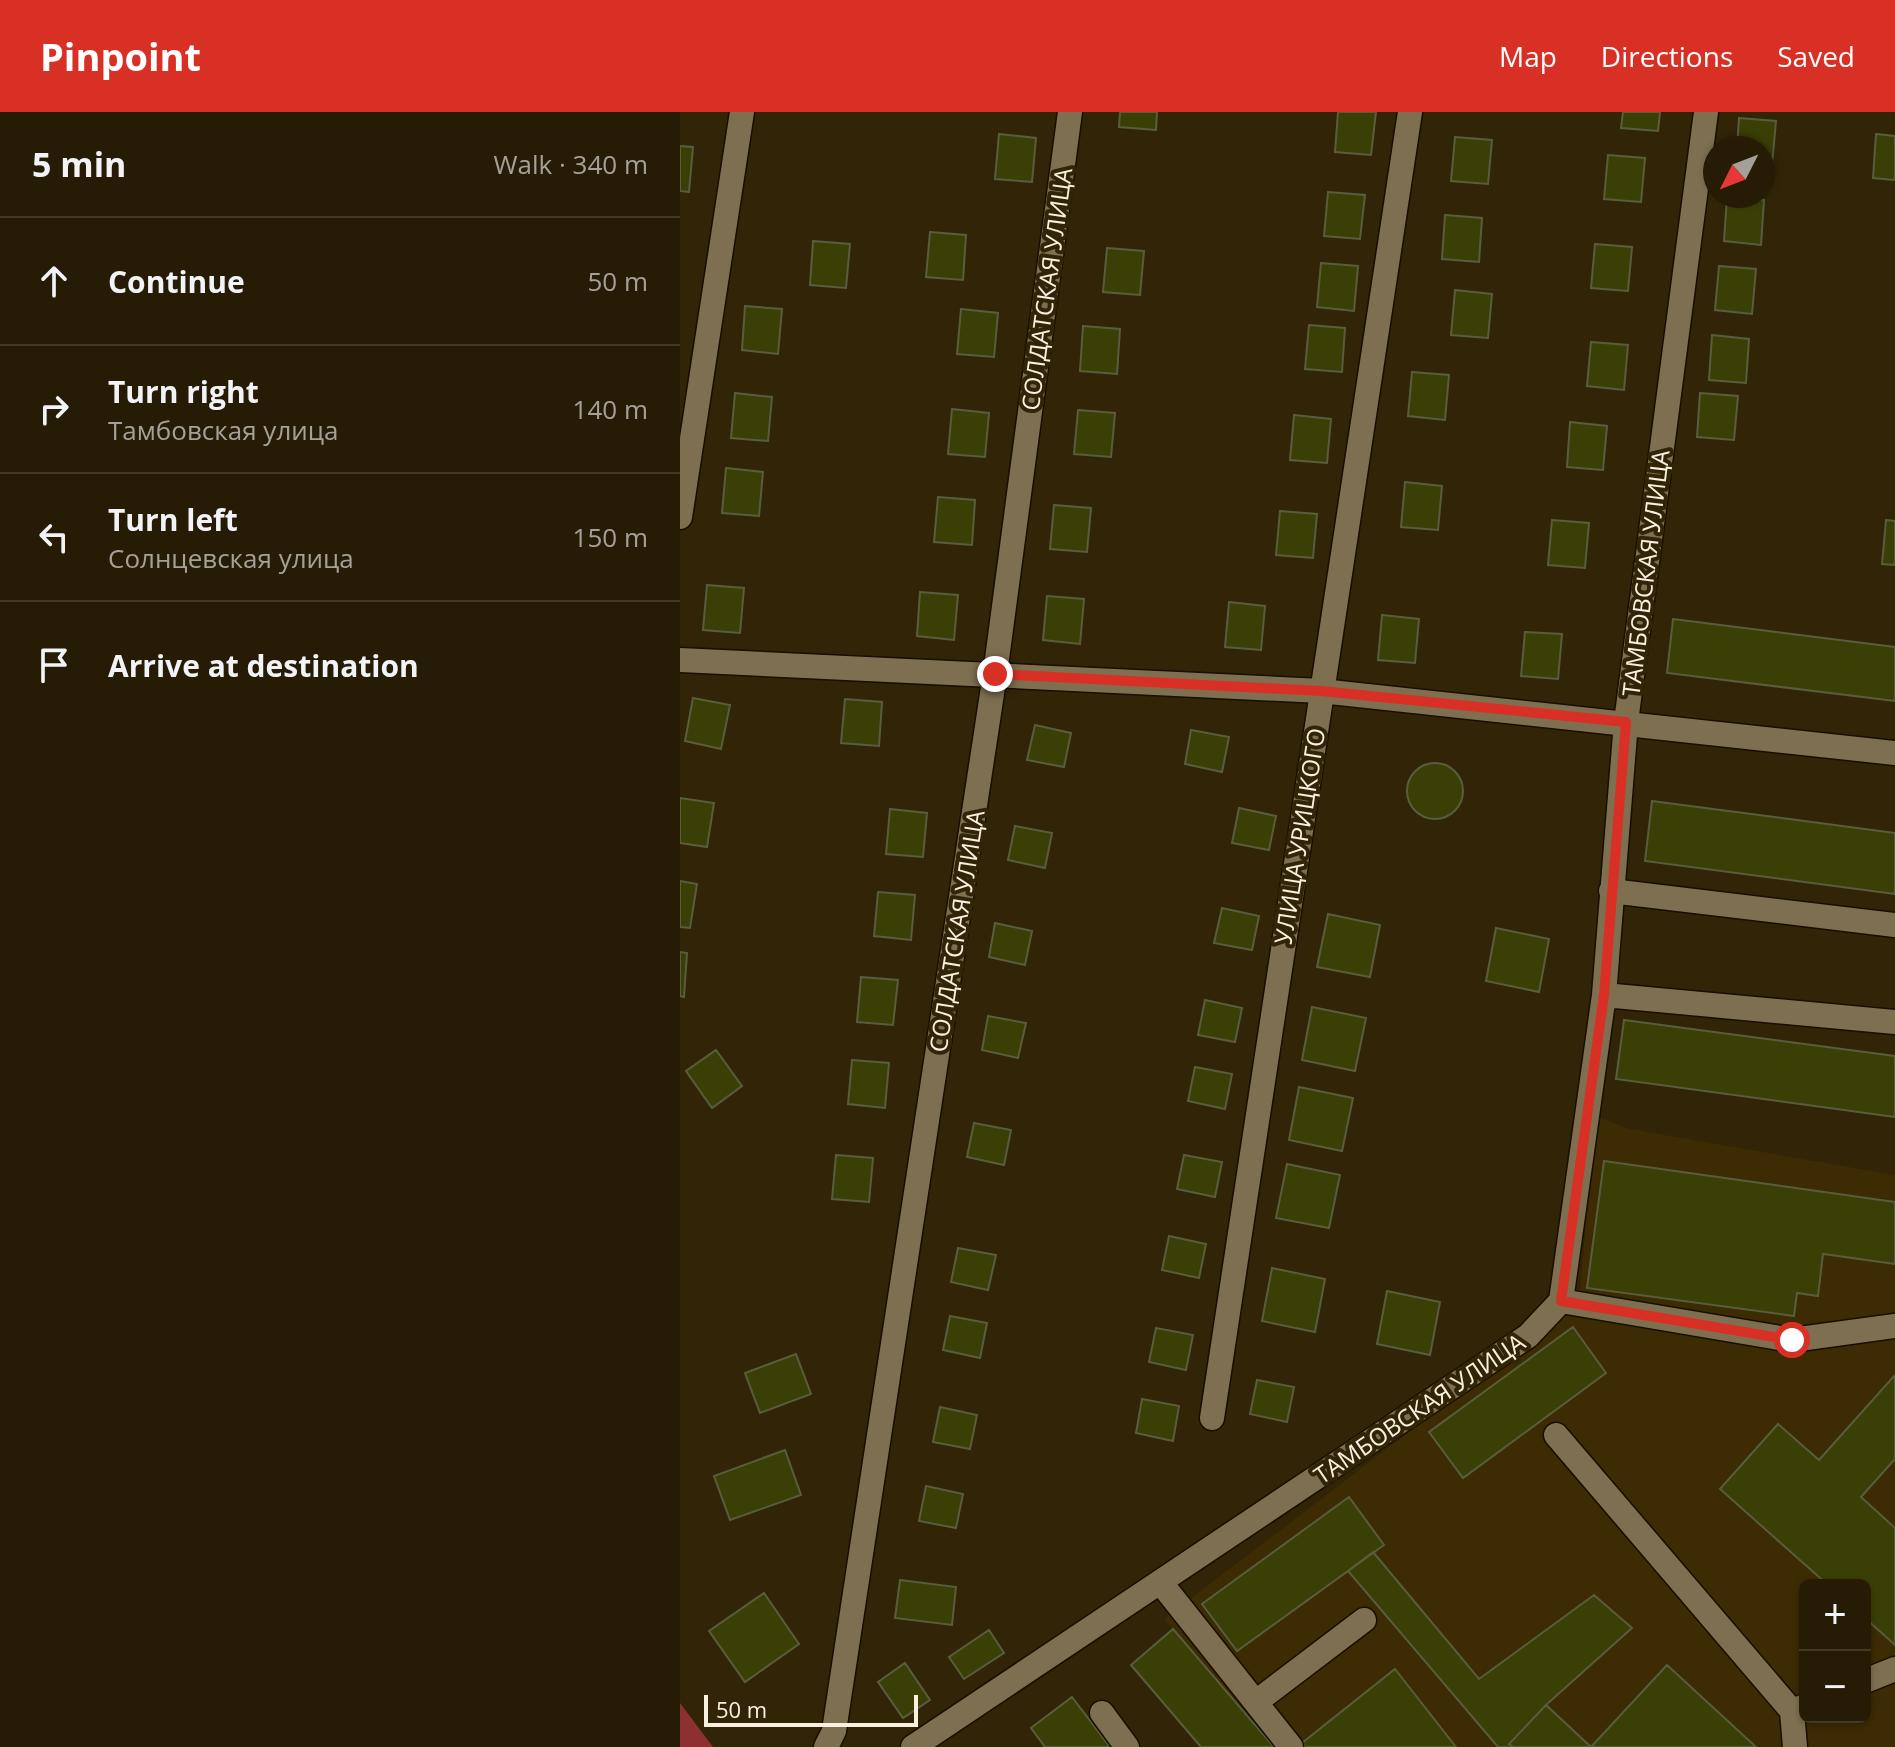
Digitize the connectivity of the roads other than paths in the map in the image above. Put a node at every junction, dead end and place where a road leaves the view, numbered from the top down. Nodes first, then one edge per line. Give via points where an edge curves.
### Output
1 (742, 112) edge
2 (1070, 112) edge
3 (1410, 112) edge
4 (1706, 112) edge
5 (680, 517) edge
6 (680, 660) edge
7 (995, 674) junction
8 (1321, 691) junction
9 (1626, 722) junction
10 (1895, 753) edge
11 (1611, 891) junction
12 (1895, 925) edge
13 (1604, 995) junction
14 (1895, 1022) edge
15 (1561, 1301) junction
16 (1895, 1326) edge
17 (1212, 1418) dead end
18 (1556, 1435) dead end
19 (1161, 1583) junction
20 (1364, 1620) dead end
21 (1895, 1669) edge
22 (1871, 1679) edge
23 (1256, 1702) junction
24 (1798, 1709) edge
25 (1102, 1713) dead end
26 (826, 1747) edge
27 (913, 1747) edge
28 (1127, 1747) edge
29 (1291, 1747) edge
30 (1795, 1747) edge

1 - 5 street
2 - 7 street, СОЛДАТСКАЯ УЛИЦА
3 - 8 street, УЛИЦА УРИЦКОГО
4 - 9 street, ТАМБОВСКАЯ УЛИЦА
6 - 7 street
7 - 8 street
7 - 26 street, СОЛДАТСКАЯ УЛИЦА via 834,1731
8 - 9 street
8 - 17 street, УЛИЦА УРИЦКОГО
9 - 10 street
9 - 11 street, ТАМБОВСКАЯ УЛИЦА
11 - 12 street
11 - 13 street, ТАМБОВСКАЯ УЛИЦА
13 - 14 street
13 - 15 street, ТАМБОВСКАЯ УЛИЦА
15 - 16 street via 1792,1340
15 - 19 street, ТАМБОВСКАЯ УЛИЦА via 1528,1336
18 - 24 street
19 - 23 street
19 - 27 street, ТАМБОВСКАЯ УЛИЦА
20 - 23 street
21 - 22 street
23 - 29 street
24 - 30 street
25 - 28 street

